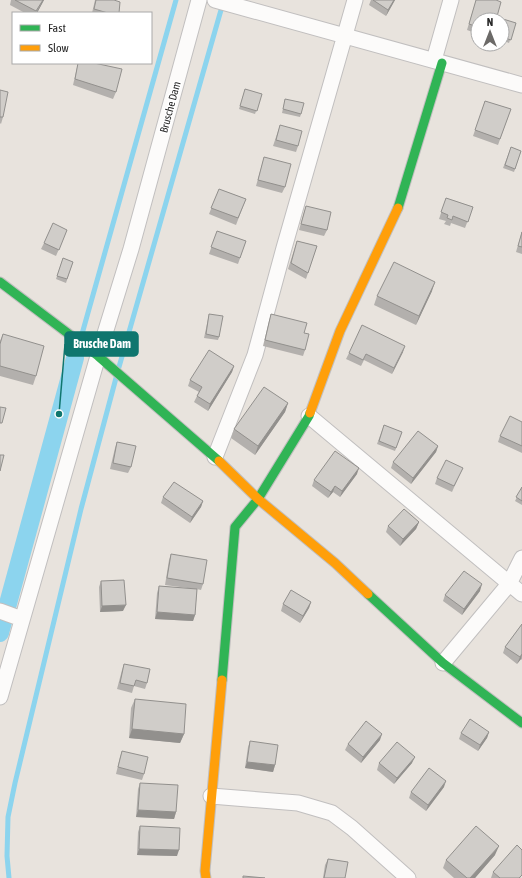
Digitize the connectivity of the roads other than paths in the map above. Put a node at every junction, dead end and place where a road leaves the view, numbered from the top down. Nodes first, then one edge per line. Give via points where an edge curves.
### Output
1 (199, 0) edge
2 (215, 0) edge
3 (355, 0) edge
4 (451, 0) edge
5 (344, 36) junction
6 (438, 62) junction
7 (522, 85) edge
8 (0, 282) edge
9 (98, 356) junction
10 (309, 416) junction
11 (215, 457) junction
12 (258, 499) junction
13 (522, 558) edge
14 (509, 584) junction
15 (522, 594) edge
16 (0, 611) edge
17 (22, 619) junction
18 (443, 663) junction
19 (0, 697) edge
20 (522, 723) edge
21 (211, 796) junction
22 (206, 878) edge
23 (408, 878) edge

1 - 9 street, Brusche Dam via 131,249
2 - 5 street
3 - 5 street
4 - 6 street
5 - 6 street
5 - 11 street via 254,355
6 - 7 street
6 - 10 street via 397,210 340,331
8 - 9 street
9 - 11 street
9 - 17 street, Brusche Dam
10 - 12 street
10 - 14 street
11 - 12 street
12 - 18 street via 335,563
12 - 21 street via 235,527
13 - 14 street
14 - 15 street
14 - 18 street
16 - 17 street
17 - 19 street, Brusche Dam
18 - 20 street
21 - 22 street
21 - 23 street via 298,803 332,814 352,828

